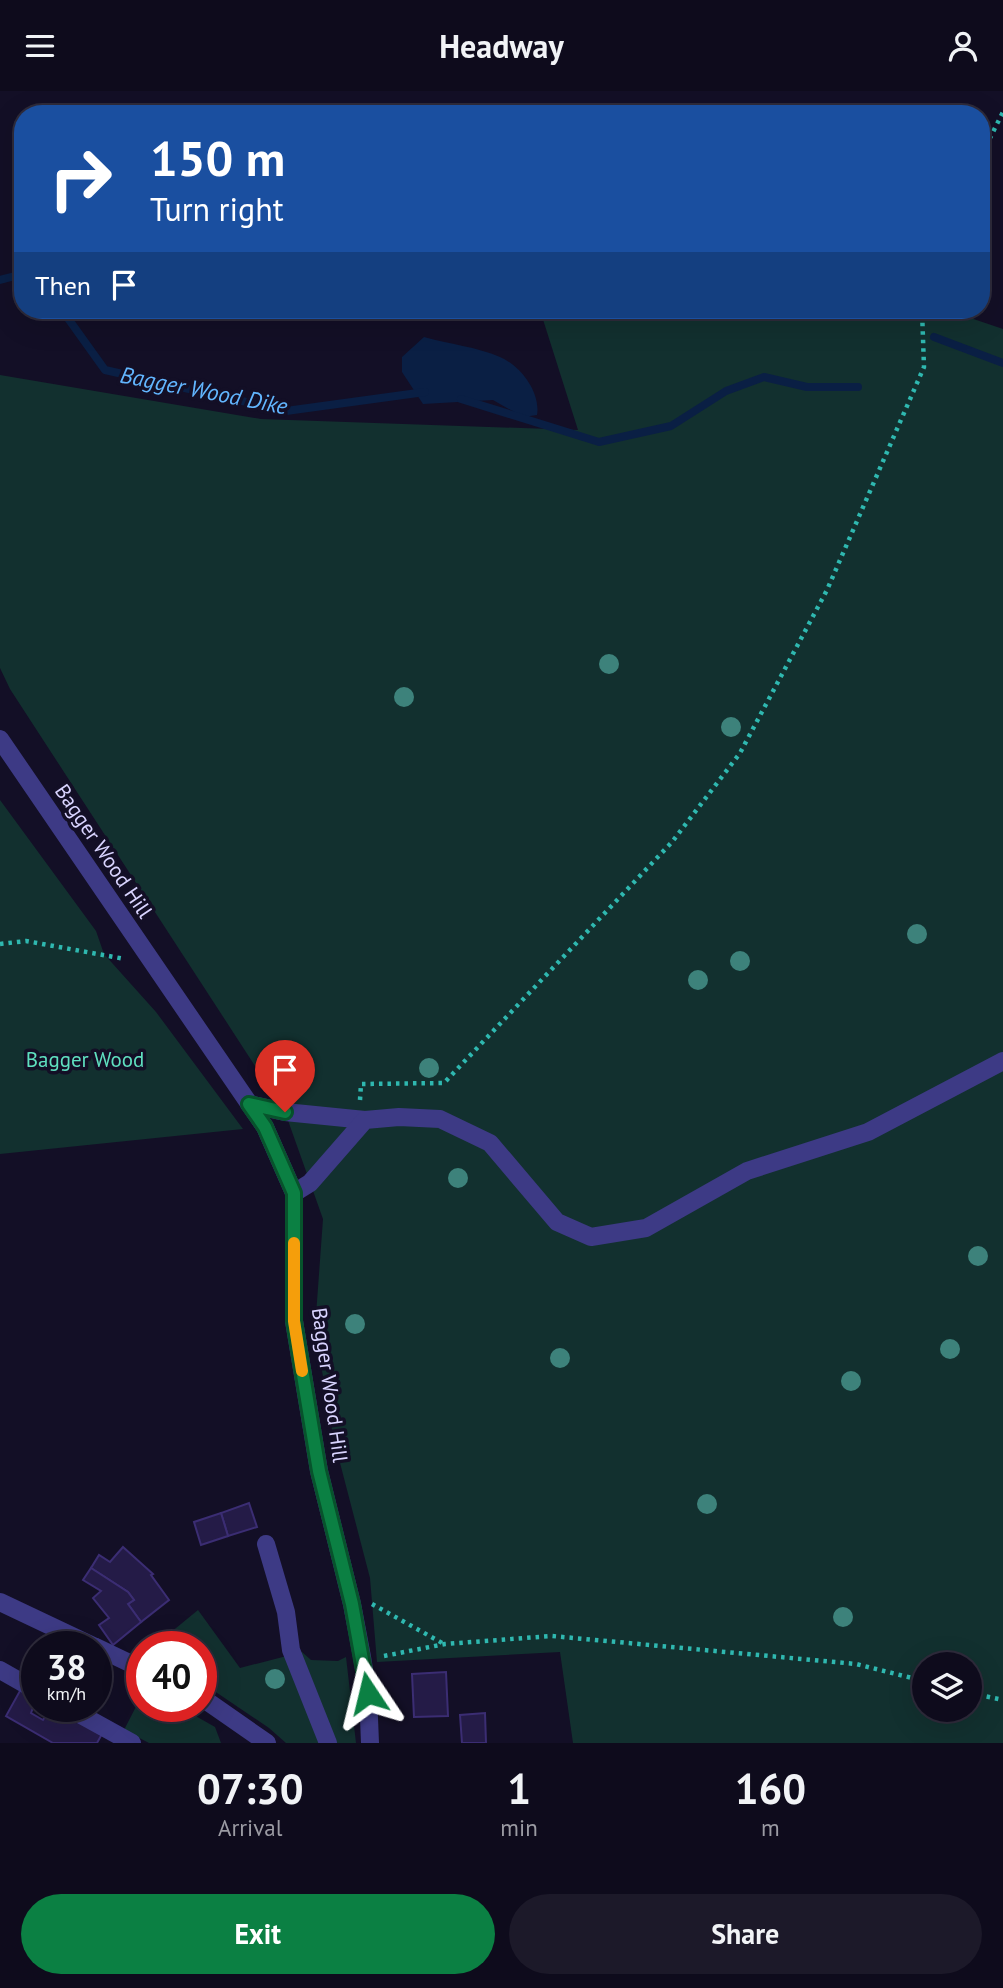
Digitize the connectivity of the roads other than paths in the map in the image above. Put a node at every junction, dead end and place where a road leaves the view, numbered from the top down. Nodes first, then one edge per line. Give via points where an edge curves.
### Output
1 (0, 739) edge
2 (1003, 1061) edge
3 (249, 1104) junction
4 (359, 1119) junction
5 (294, 1193) junction
6 (266, 1545) dead end
7 (0, 1602) edge
8 (62, 1631) edge
9 (0, 1670) edge
10 (21, 1682) edge
11 (217, 1709) edge
12 (94, 1722) edge
13 (262, 1741) edge
14 (132, 1743) edge
15 (328, 1743) edge
16 (370, 1743) edge

1 - 3 street, Bagger Wood Hill
2 - 4 street via 868,1132 747,1171 646,1228 591,1237 557,1222 490,1143 440,1119
3 - 4 street
3 - 5 street, Bagger Wood Hill via 265,1127
4 - 5 street via 310,1183
5 - 16 street, Bagger Wood Hill via 294,1321 319,1471 362,1657
6 - 15 street via 286,1612 291,1650
7 - 8 street
9 - 10 street
11 - 13 street
12 - 14 street

